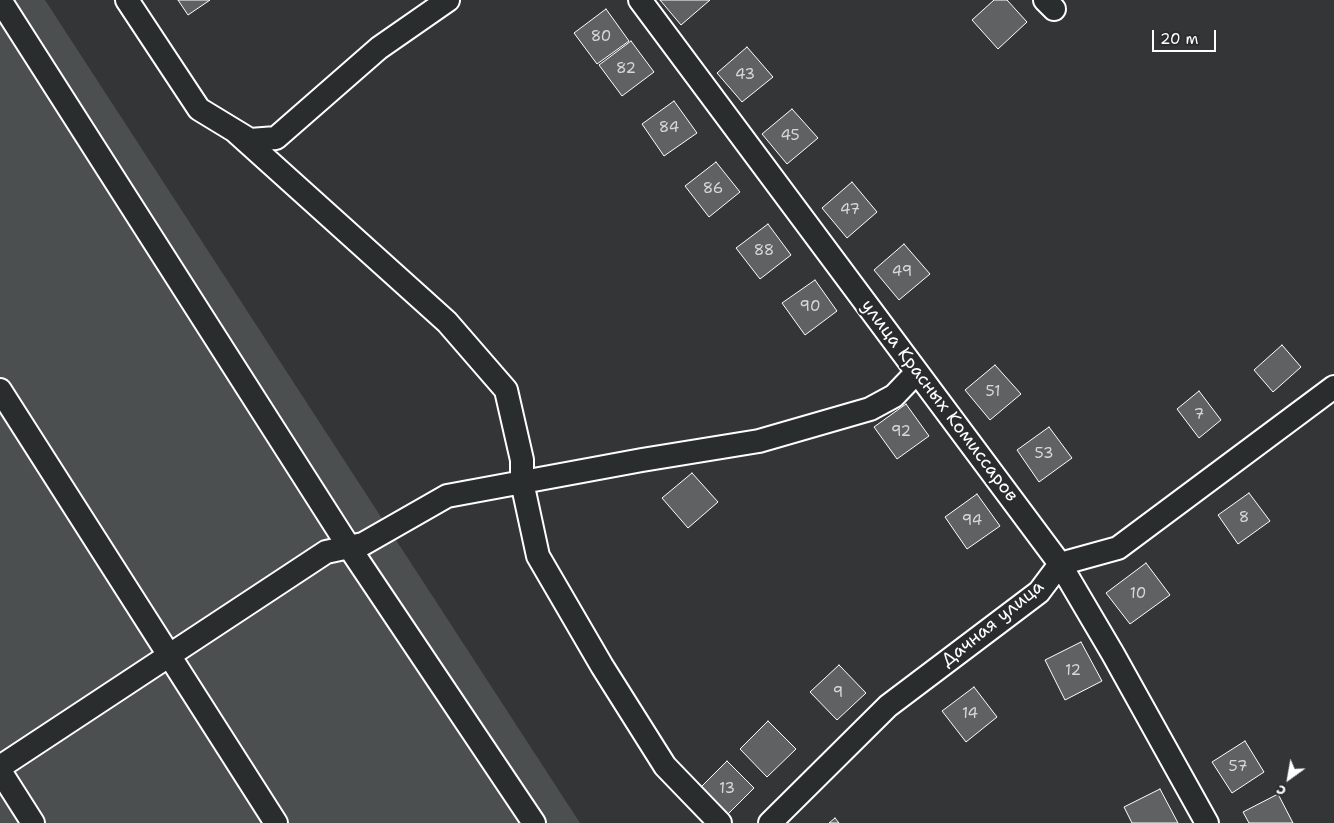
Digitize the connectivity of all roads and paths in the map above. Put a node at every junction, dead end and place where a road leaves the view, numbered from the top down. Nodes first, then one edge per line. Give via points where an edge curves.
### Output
1 (0, 0) edge
2 (128, 0) edge
3 (448, 0) edge
4 (640, 0) edge
5 (235, 131) junction
6 (917, 372) junction
7 (1334, 387) edge
8 (0, 390) edge
9 (522, 482) junction
10 (356, 546) junction
11 (1060, 564) junction
12 (169, 655) junction
13 (0, 767) edge
14 (0, 771) edge
15 (33, 823) edge
16 (276, 823) edge
17 (534, 823) edge
18 (720, 823) edge
19 (770, 823) edge
20 (1207, 823) edge

1 - 10 street
2 - 5 street via 199,109
3 - 5 street via 379,48 276,138 250,140
4 - 6 street, улица Красных Комиссаров
5 - 9 street via 447,322 506,390 522,460
6 - 9 street via 894,396 870,409 759,441
6 - 11 street, улица Красных Комиссаров
7 - 11 street via 1118,548
8 - 12 street
9 - 10 street via 446,496
9 - 18 street via 538,556 665,766
10 - 12 street via 326,552
10 - 17 street
11 - 19 street, Дачная улица via 1039,592 888,706
11 - 20 street, улица Красных Комиссаров
12 - 13 street
12 - 16 street
14 - 15 street

